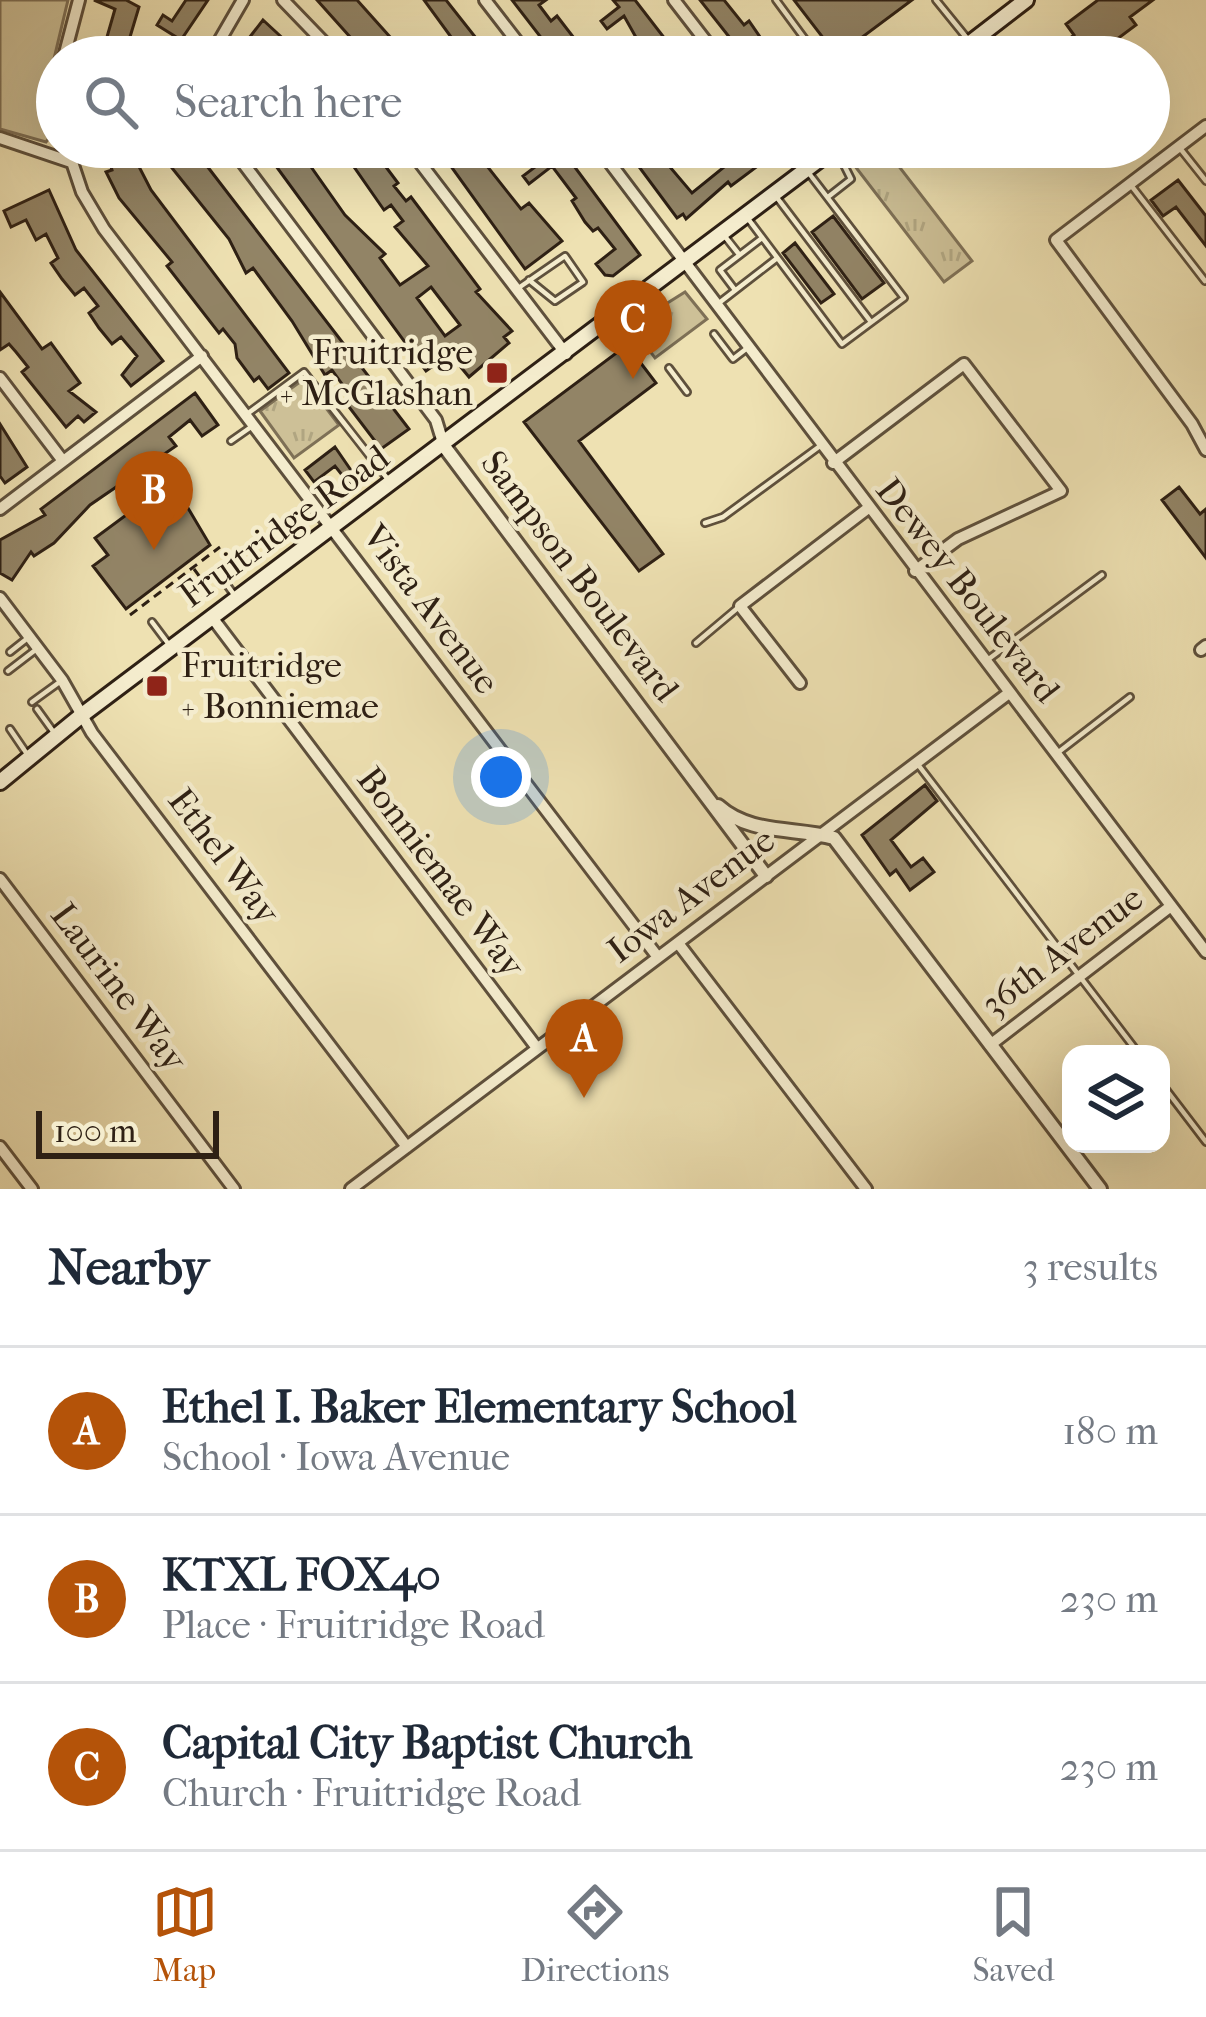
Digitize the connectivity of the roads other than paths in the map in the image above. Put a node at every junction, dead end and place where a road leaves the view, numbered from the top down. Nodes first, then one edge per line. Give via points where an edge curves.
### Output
1 (79, 0) edge
2 (243, 0) edge
3 (283, 0) edge
4 (485, 0) edge
5 (674, 0) edge
6 (776, 0) edge
7 (936, 0) edge
8 (1026, 0) edge
9 (70, 36) edge
10 (222, 36) edge
11 (318, 36) edge
12 (513, 36) edge
13 (702, 36) edge
14 (803, 36) edge
15 (964, 36) edge
16 (979, 36) edge
17 (1206, 126) edge
18 (0, 138) edge
19 (1179, 147) junction
20 (36, 150) edge
21 (1170, 154) edge
22 (74, 168) edge
23 (247, 168) edge
24 (424, 168) edge
25 (614, 168) edge
26 (809, 168) edge
27 (846, 168) edge
28 (1151, 168) edge
29 (806, 170) junction
30 (1206, 181) edge
31 (1130, 184) junction
32 (775, 194) junction
33 (828, 197) junction
34 (746, 216) junction
35 (723, 234) junction
36 (762, 238) junction
37 (740, 256) junction
38 (778, 259) junction
39 (756, 262) dead end
40 (684, 263) junction
41 (748, 267) dead end
42 (763, 270) junction
43 (737, 276) dead end
44 (755, 276) junction
45 (530, 280) junction
46 (1205, 281) edge
47 (743, 284) junction
48 (517, 290) junction
49 (735, 291) junction
50 (714, 307) junction
51 (872, 322) junction
52 (714, 334) dead end
53 (746, 350) junction
54 (566, 354) junction
55 (202, 356) junction
56 (669, 368) dead end
57 (0, 378) edge
58 (687, 392) dead end
59 (251, 419) junction
60 (231, 441) dead end
61 (443, 446) junction
62 (820, 446) junction
63 (1206, 450) edge
64 (64, 461) junction
65 (833, 463) junction
66 (393, 485) junction
67 (0, 509) edge
68 (868, 509) junction
69 (705, 523) dead end
70 (331, 526) junction
71 (914, 571) junction
72 (217, 572) dead end
73 (1102, 575) dead end
74 (236, 597) junction
75 (0, 599) edge
76 (740, 606) junction
77 (211, 616) junction
78 (152, 622) dead end
79 (30, 637) junction
80 (696, 644) dead end
81 (171, 647) junction
82 (38, 648) junction
83 (10, 652) dead end
84 (985, 662) junction
85 (8, 670) dead end
86 (62, 680) junction
87 (800, 682) dead end
88 (1009, 693) junction
89 (1130, 697) dead end
90 (32, 702) dead end
91 (37, 709) dead end
92 (82, 715) junction
93 (10, 729) dead end
94 (58, 738) junction
95 (1056, 754) junction
96 (30, 759) junction
97 (916, 762) junction
98 (0, 782) edge
99 (718, 806) junction
100 (822, 835) junction
101 (766, 876) junction
102 (0, 879) edge
103 (1172, 906) junction
104 (678, 943) junction
105 (1206, 952) edge
106 (657, 956) junction
107 (1079, 976) junction
108 (990, 1045) junction
109 (1132, 1045) edge
110 (537, 1048) junction
111 (1170, 1095) edge
112 (1206, 1142) edge
113 (0, 1147) edge
114 (407, 1147) junction
115 (32, 1189) edge
116 (234, 1189) edge
117 (351, 1189) edge
118 (866, 1189) edge
119 (1100, 1189) edge

1 - 9 street
2 - 10 street
3 - 11 street
4 - 12 street
5 - 13 street
6 - 14 lane
7 - 15 lane
8 - 16 main road
17 - 19 street
18 - 20 street
19 - 21 street
19 - 30 lane
22 - 55 street, Vista Avenue via 95,216
23 - 61 street, Sampson Boulevard via 436,419
24 - 48 street
25 - 40 street, Dewey Boulevard
26 - 29 main road, Fruitridge Road
27 - 33 lane via 851,179
28 - 31 street
29 - 32 main road, Fruitridge Road
29 - 33 lane
31 - 46 lane
31 - 63 street via 1056,241
32 - 34 main road, Fruitridge Road
32 - 51 lane
33 - 51 lane via 904,298
34 - 35 main road, Fruitridge Road
34 - 36 lane
35 - 37 lane
35 - 40 main road, Fruitridge Road
36 - 37 lane
36 - 38 lane
37 - 49 lane via 720,270
38 - 42 lane
38 - 51 lane via 842,344
39 - 42 lane
40 - 50 street, Dewey Boulevard
40 - 54 main road, Fruitridge Road
41 - 44 lane
42 - 44 lane
43 - 47 lane
44 - 47 lane
45 - 45 lane via 565,256 583,282 555,301
45 - 48 lane
47 - 49 lane
48 - 54 street
49 - 50 lane
50 - 53 street, Dewey Boulevard
52 - 53 lane via 733,359
53 - 62 street, Dewey Boulevard
54 - 61 main road, Fruitridge Road
55 - 59 street, Vista Avenue
55 - 64 street
56 - 58 lane
57 - 64 street
59 - 60 lane
59 - 66 lane via 304,371
59 - 70 street, Vista Avenue
61 - 66 main road, Fruitridge Road
61 - 99 street, Sampson Boulevard
62 - 65 street, Dewey Boulevard
62 - 69 lane
64 - 67 street
65 - 68 street, Dewey Boulevard
65 - 71 street via 964,364 1061,491 958,539
66 - 70 main road, Fruitridge Road
68 - 71 street, Dewey Boulevard
68 - 76 street
70 - 74 main road, Fruitridge Road
70 - 106 street, Vista Avenue
71 - 84 street, Dewey Boulevard
72 - 74 lane
73 - 84 lane
74 - 77 main road, Fruitridge Road
75 - 79 street, Ethel Way
76 - 80 lane
76 - 87 street
77 - 81 main road, Fruitridge Road
77 - 110 street, Bonniemae Way
78 - 81 lane
79 - 82 street, Ethel Way
79 - 83 lane
81 - 92 main road, Fruitridge Road
82 - 85 lane
82 - 86 street, Ethel Way
84 - 88 street, Dewey Boulevard
86 - 90 lane
86 - 92 street, Ethel Way
88 - 95 street, Dewey Boulevard
88 - 97 street, Iowa Avenue
89 - 95 lane
91 - 94 lane
92 - 94 main road, Fruitridge Road
92 - 114 street, Ethel Way
93 - 96 lane
94 - 96 main road, Fruitridge Road
95 - 103 street, Dewey Boulevard
96 - 98 main road, Fruitridge Road
97 - 100 street, Iowa Avenue
97 - 107 lane
99 - 100 street via 732,819
99 - 101 street, Sampson Boulevard
100 - 101 street, Iowa Avenue
100 - 108 street via 834,838
101 - 104 street, Iowa Avenue
102 - 116 street, Laurine Way
103 - 105 street, Dewey Boulevard
103 - 107 street, 36th Avenue
104 - 106 street, Iowa Avenue
104 - 118 street
106 - 110 street, Iowa Avenue
107 - 108 street, 36th Avenue
107 - 109 lane
108 - 119 street
110 - 114 street, Iowa Avenue
111 - 112 lane
113 - 115 street
114 - 117 street, Iowa Avenue

